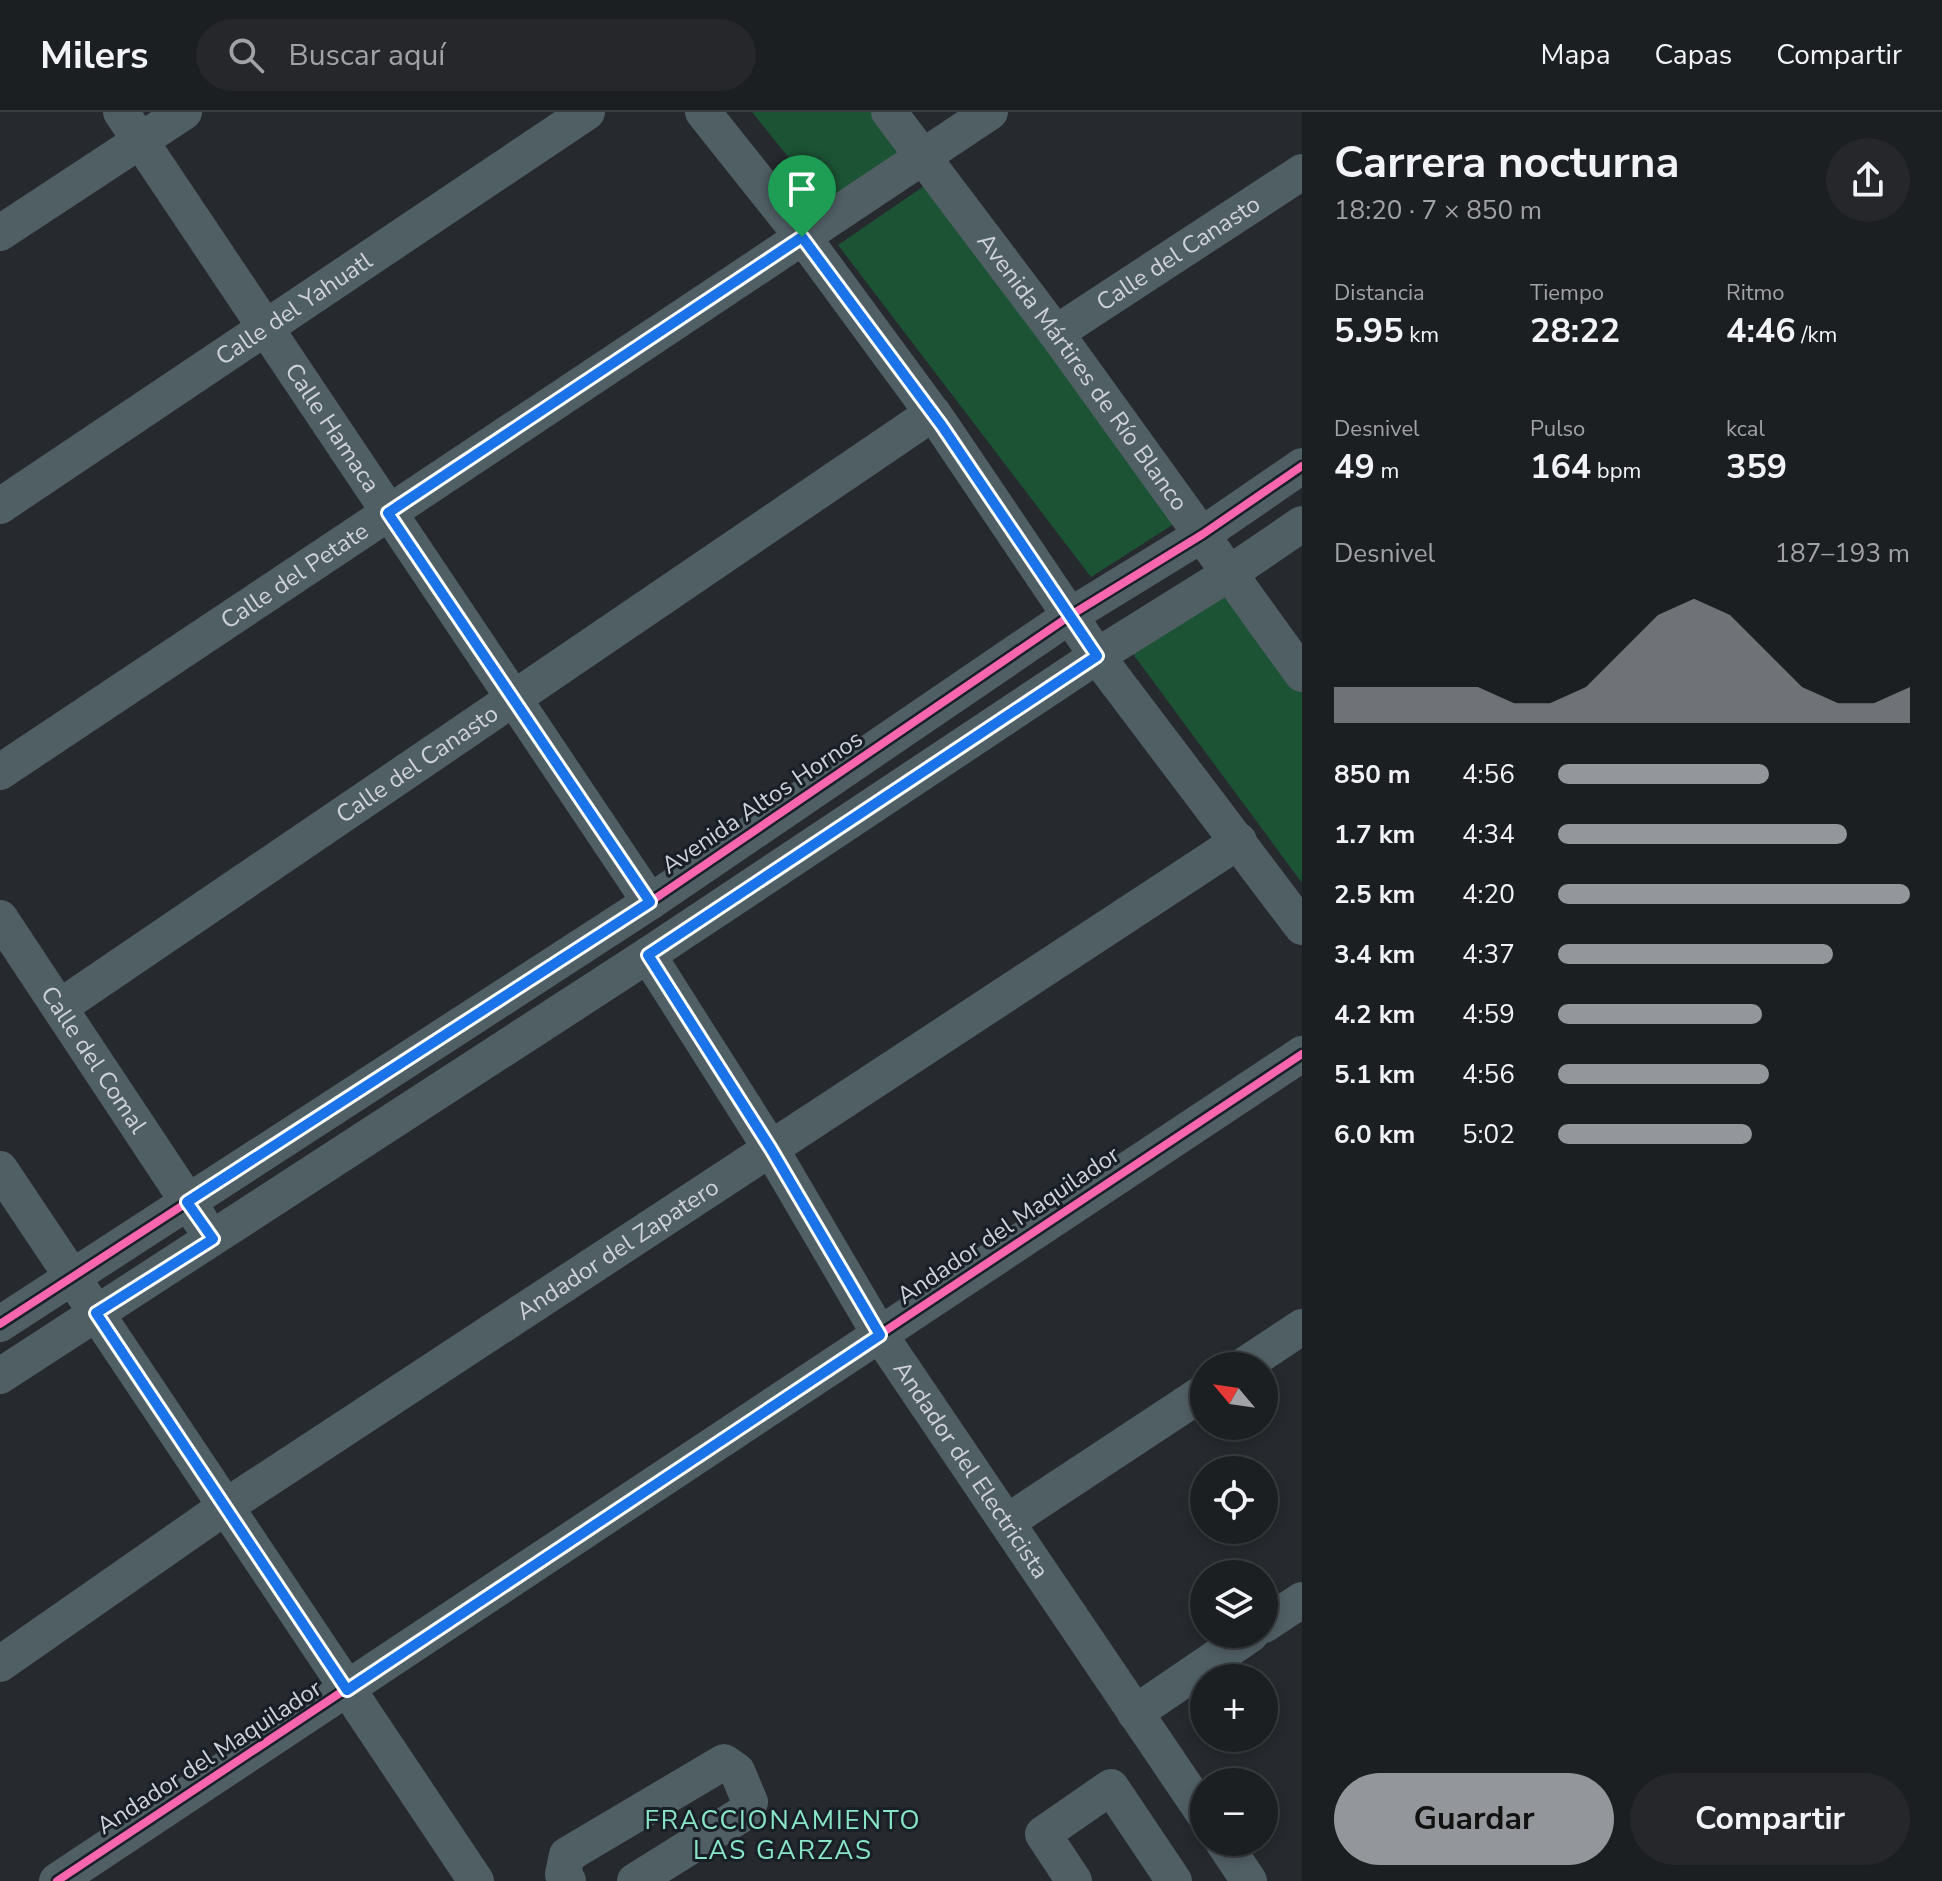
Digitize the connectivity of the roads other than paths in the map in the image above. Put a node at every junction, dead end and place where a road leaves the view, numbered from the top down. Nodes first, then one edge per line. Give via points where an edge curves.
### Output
1 (184, 112) edge
2 (587, 112) edge
3 (703, 112) edge
4 (889, 112) edge
5 (990, 112) edge
6 (131, 126) edge
7 (924, 156) junction
8 (1302, 172) edge
9 (0, 233) edge
10 (802, 237) junction
11 (265, 328) junction
12 (1056, 333) junction
13 (933, 413) junction
14 (1302, 466) edge
15 (0, 506) edge
16 (388, 513) junction
17 (1302, 524) edge
18 (1203, 534) junction
19 (1230, 573) junction
20 (1071, 615) junction
21 (1097, 656) junction
22 (1302, 674) edge
23 (513, 700) junction
24 (0, 772) edge
25 (1239, 841) junction
26 (650, 902) junction
27 (0, 918) edge
28 (1302, 927) edge
29 (648, 955) junction
30 (60, 1007) junction
31 (1302, 1054) edge
32 (771, 1149) junction
33 (0, 1169) edge
34 (187, 1202) junction
35 (213, 1239) junction
36 (74, 1278) junction
37 (96, 1313) junction
38 (0, 1324) edge
39 (1302, 1327) edge
40 (880, 1335) junction
41 (1264, 1352) edge
42 (0, 1376) edge
43 (1190, 1401) edge
44 (225, 1507) junction
45 (1007, 1522) junction
46 (1302, 1600) edge
47 (1278, 1616) edge
48 (1230, 1648) edge
49 (0, 1664) edge
50 (347, 1690) junction
51 (1135, 1713) junction
52 (1190, 1794) edge
53 (1232, 1856) edge
54 (470, 1879) edge
55 (57, 1881) edge
56 (568, 1881) edge
57 (635, 1881) edge
58 (1074, 1881) edge
59 (1174, 1881) edge
60 (1249, 1881) edge

1 - 6 street
2 - 11 street, Calle del Yahuatl
3 - 10 street
4 - 7 street, Avenida Mártires de Río Blanco
5 - 7 street, Calle del Petate
6 - 9 street
6 - 11 street, Calle Hamaca
7 - 10 street, Calle del Petate
7 - 12 street, Avenida Mártires de Río Blanco
8 - 12 street, Calle del Canasto
10 - 13 street
10 - 16 street, Calle del Petate
11 - 15 street, Calle del Yahuatl
11 - 16 street, Calle Hamaca
12 - 18 street, Avenida Mártires de Río Blanco
13 - 20 street
13 - 23 street, Calle del Canasto
14 - 18 street, Avenida Altos Hornos
16 - 23 street, Calle Hamaca
16 - 24 street, Calle del Petate
17 - 19 street
18 - 19 street, Avenida Mártires de Río Blanco
18 - 20 street, Avenida Altos Hornos
19 - 21 street
19 - 22 street, Avenida Mártires de Río Blanco
20 - 21 street
20 - 26 street, Avenida Altos Hornos
21 - 25 street
21 - 29 street
23 - 26 street, Calle Hamaca
23 - 30 street, Calle del Canasto
25 - 28 street
25 - 32 street, Andador del Zapatero
26 - 34 street, Avenida Altos Hornos
27 - 30 street, Calle del Comal
29 - 32 street, Andador del Electricista
29 - 35 street
30 - 34 street, Calle del Comal
31 - 40 street, Andador del Maquilador
32 - 40 street, Andador del Electricista
32 - 44 street, Andador del Zapatero
33 - 36 street
34 - 35 street, Calle del Comal
34 - 36 street, Avenida Altos Hornos
35 - 37 street
36 - 37 street
36 - 38 street, Avenida Altos Hornos
37 - 42 street
37 - 44 street
39 - 41 street
40 - 45 street, Andador del Electricista
40 - 50 street, Andador del Maquilador
43 - 45 street
44 - 49 street, Andador del Zapatero
44 - 50 street
45 - 51 street, Andador del Electricista
46 - 47 street
48 - 51 street
50 - 54 street
50 - 55 street, Andador del Maquilador
51 - 52 street, Andador del Electricista
53 - 60 street
56 - 57 street via 563,1874 567,1855 724,1762 737,1771 750,1802 744,1813
58 - 59 street via 1043,1834 1111,1787

